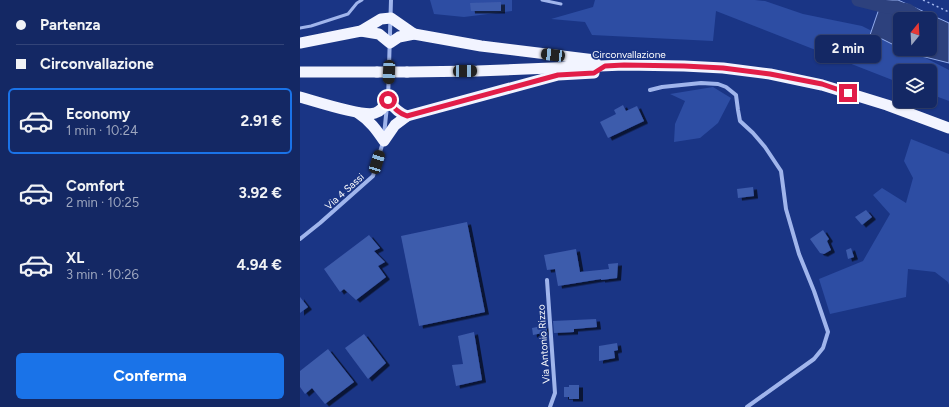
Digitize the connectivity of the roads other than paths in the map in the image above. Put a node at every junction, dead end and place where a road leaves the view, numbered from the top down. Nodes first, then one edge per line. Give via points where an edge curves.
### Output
1 (362, 0) edge
2 (391, 0) edge
3 (542, 0) edge
4 (561, 4) dead end
5 (391, 18) junction
6 (300, 28) edge
7 (361, 31) junction
8 (414, 34) junction
9 (300, 43) edge
10 (390, 43) junction
11 (605, 66) junction
12 (300, 72) edge
13 (650, 90) dead end
14 (300, 96) edge
15 (388, 100) junction
16 (358, 113) junction
17 (407, 116) junction
18 (949, 128) edge
19 (384, 141) junction
20 (300, 239) edge
21 (547, 280) dead end
22 (550, 407) edge
23 (747, 407) edge

1 - 6 lane via 348,14
2 - 5 street, Via 4 Sassi
3 - 4 lane
5 - 7 highway via 380,19
5 - 8 highway
5 - 10 street, Via 4 Sassi
7 - 9 highway
7 - 10 highway via 379,34
8 - 10 highway via 399,37
8 - 11 highway via 481,46 596,60
10 - 15 street, Via 4 Sassi
11 - 12 highway, Circonvallazione, bridge via 407,72
11 - 17 highway via 594,73 558,75
11 - 18 highway, Circonvallazione via 684,66 770,74 822,84
13 - 23 street via 700,84 718,84 726,87 736,95 740,121 765,147 781,171 786,210 799,254 828,332 823,348 814,359
14 - 16 highway
15 - 16 highway via 381,110 375,113
15 - 17 highway via 397,111
15 - 19 street, Via 4 Sassi
16 - 19 highway via 372,124
17 - 19 highway via 395,125
19 - 20 street, Via 4 Sassi via 373,176
21 - 22 street, Via Antonio Rizzo via 555,393

